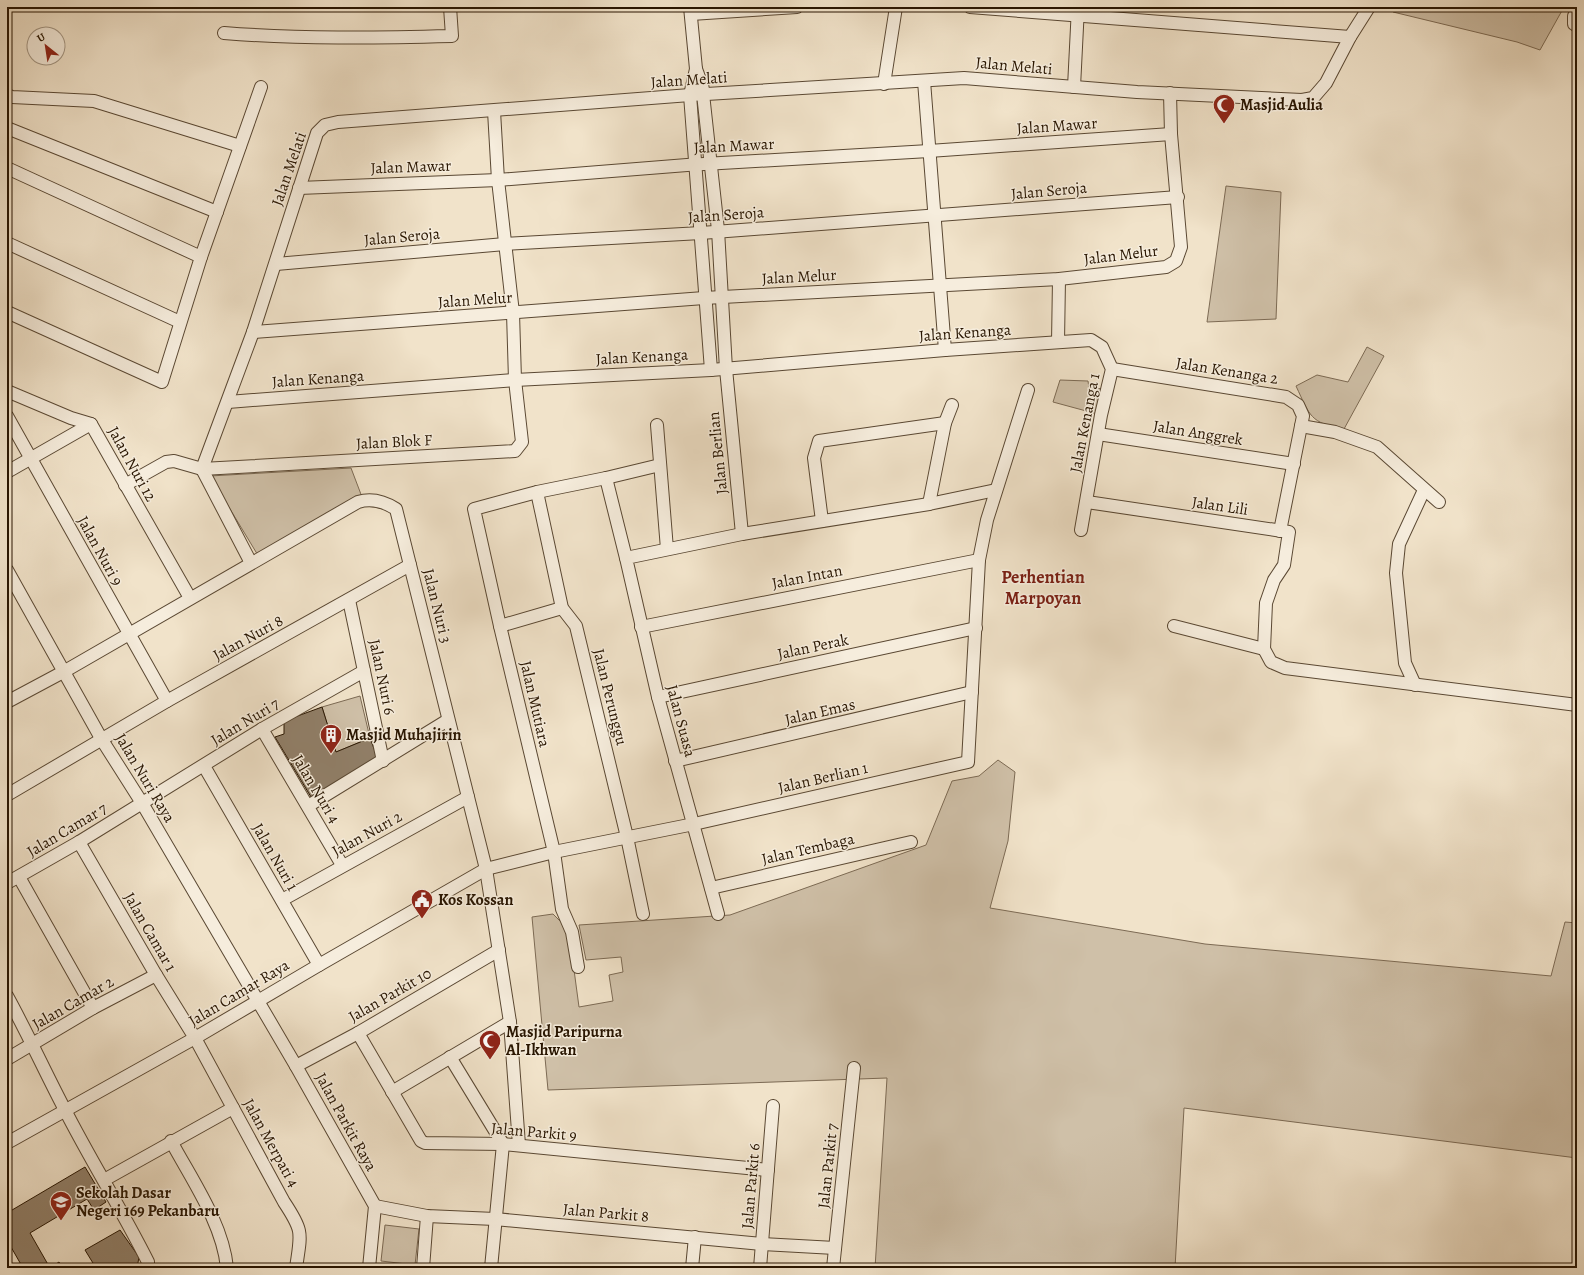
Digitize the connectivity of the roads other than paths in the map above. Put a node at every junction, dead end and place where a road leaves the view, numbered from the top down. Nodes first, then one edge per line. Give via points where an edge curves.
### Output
1 (450, 7) edge
2 (797, 7) edge
3 (896, 7) edge
4 (970, 7) edge
5 (1369, 7) edge
6 (691, 11) edge
7 (1077, 11) edge
8 (1577, 12) edge
9 (1577, 26) edge
10 (224, 33) dead end
11 (1350, 37) junction
12 (696, 69) junction
13 (924, 81) junction
14 (884, 84) junction
15 (261, 87) dead end
16 (1074, 87) junction
17 (703, 94) junction
18 (1170, 94) junction
19 (690, 95) junction
20 (9, 98) edge
21 (494, 111) junction
22 (7, 128) edge
23 (1172, 134) junction
24 (240, 146) junction
25 (929, 151) junction
26 (710, 164) junction
27 (695, 165) junction
28 (7, 168) edge
29 (498, 180) junction
30 (299, 188) junction
31 (1178, 197) junction
32 (217, 212) junction
33 (934, 216) junction
34 (718, 230) junction
35 (701, 233) junction
36 (7, 243) edge
37 (505, 244) junction
38 (201, 257) junction
39 (276, 264) junction
40 (1059, 279) junction
41 (940, 286) junction
42 (722, 297) junction
43 (704, 298) junction
44 (7, 312) edge
45 (513, 313) junction
46 (180, 322) junction
47 (253, 332) junction
48 (1058, 342) junction
49 (945, 350) junction
50 (726, 369) junction
51 (1112, 369) junction
52 (711, 370) junction
53 (515, 380) junction
54 (1028, 390) dead end
55 (7, 391) edge
56 (228, 402) junction
57 (952, 405) dead end
58 (7, 416) edge
59 (946, 423) junction
60 (91, 424) junction
61 (657, 425) dead end
62 (1301, 426) junction
63 (1098, 434) junction
64 (30, 459) junction
65 (1294, 464) junction
66 (660, 465) junction
67 (202, 469) junction
68 (7, 472) edge
69 (606, 478) junction
70 (125, 485) junction
71 (996, 490) junction
72 (1424, 490) junction
73 (537, 492) junction
74 (1086, 502) junction
75 (1439, 502) dead end
76 (929, 504) junction
77 (822, 521) junction
78 (1081, 530) dead end
79 (1280, 531) junction
80 (742, 534) junction
81 (667, 549) junction
82 (626, 558) junction
83 (979, 560) junction
84 (251, 563) junction
85 (410, 565) junction
86 (7, 570) edge
87 (190, 598) junction
88 (349, 600) junction
89 (562, 608) junction
90 (500, 626) junction
91 (1174, 626) dead end
92 (641, 627) junction
93 (976, 628) junction
94 (129, 634) junction
95 (1264, 649) junction
96 (65, 671) junction
97 (364, 671) junction
98 (1415, 685) junction
99 (972, 692) junction
100 (658, 697) junction
101 (167, 701) junction
102 (7, 702) edge
103 (1577, 705) edge
104 (448, 720) junction
105 (262, 730) junction
106 (102, 740) junction
107 (383, 761) junction
108 (675, 761) junction
109 (204, 766) junction
110 (7, 795) edge
111 (468, 797) junction
112 (142, 803) junction
113 (308, 806) junction
114 (694, 824) junction
115 (627, 837) junction
116 (79, 842) junction
117 (911, 842) dead end
118 (554, 852) junction
119 (342, 865) junction
120 (486, 869) junction
121 (19, 876) junction
122 (7, 883) edge
123 (711, 888) junction
124 (282, 900) junction
125 (642, 914) dead end
126 (718, 914) dead end
127 (498, 950) junction
128 (319, 965) junction
129 (578, 967) dead end
130 (156, 975) junction
131 (7, 996) edge
132 (257, 1001) junction
133 (94, 1008) junction
134 (510, 1022) junction
135 (358, 1033) junction
136 (195, 1038) junction
137 (33, 1044) junction
138 (450, 1057) junction
139 (7, 1059) edge
140 (296, 1066) junction
141 (854, 1068) dead end
142 (392, 1092) junction
143 (773, 1106) dead end
144 (233, 1108) junction
145 (65, 1110) junction
146 (171, 1141) junction
147 (7, 1143) edge
148 (503, 1144) junction
149 (519, 1145) junction
150 (768, 1170) junction
151 (104, 1180) junction
152 (375, 1206) junction
153 (428, 1216) junction
154 (495, 1219) junction
155 (695, 1237) junction
156 (762, 1244) junction
157 (835, 1248) junction
158 (147, 1268) edge
159 (227, 1268) edge
160 (296, 1268) edge
161 (369, 1268) edge
162 (423, 1268) edge
163 (491, 1268) edge
164 (692, 1268) edge
165 (760, 1268) edge
166 (833, 1268) edge

1 - 10 street via 452,36 360,39
2 - 6 street
3 - 14 street
4 - 7 street
5 - 11 street, Jalan Melati
6 - 12 street
7 - 11 street
7 - 16 street
8 - 9 street via 1574,24
11 - 18 street, Jalan Melati via 1326,83 1313,98 1302,100
12 - 17 street, Jalan Berlian
12 - 19 street
13 - 14 street, Jalan Melati
13 - 16 street, Jalan Melati via 964,78
13 - 25 street
14 - 17 street, Jalan Melati
15 - 24 street
16 - 18 street, Jalan Melati
17 - 19 street, Jalan Melati
17 - 26 street, Jalan Berlian
18 - 23 street, Jalan Melur
19 - 21 street, Jalan Melati
19 - 27 street
20 - 24 street via 94,101
21 - 29 street, Jalan Blok F
21 - 30 street, Jalan Melati via 338,122 325,126 318,133
22 - 32 street
23 - 25 street, Jalan Mawar
23 - 31 street, Jalan Melur
24 - 32 street
25 - 26 street, Jalan Mawar
25 - 33 street
26 - 27 street, Jalan Mawar
26 - 34 street, Jalan Berlian
27 - 29 street, Jalan Mawar
27 - 35 street
28 - 38 street
29 - 30 street, Jalan Mawar
29 - 37 street, Jalan Blok F
30 - 39 street, Jalan Melati
31 - 33 street, Jalan Seroja
31 - 40 street, Jalan Melur via 1182,247 1176,260 1166,267
32 - 38 street
33 - 34 street, Jalan Seroja
33 - 41 street
34 - 35 street, Jalan Seroja
34 - 42 street, Jalan Berlian
35 - 37 street, Jalan Seroja
35 - 43 street
36 - 46 street
37 - 39 street, Jalan Seroja
37 - 45 street, Jalan Blok F
38 - 46 street
39 - 47 street, Jalan Melati
40 - 41 street, Jalan Melur
40 - 48 street
41 - 42 street, Jalan Melur
41 - 49 street
42 - 43 street, Jalan Melur
42 - 50 street, Jalan Berlian
43 - 45 street, Jalan Melur
43 - 52 street
44 - 46 street via 162,382
45 - 47 street, Jalan Melur
45 - 53 street, Jalan Blok F
47 - 56 street, Jalan Melati
48 - 49 street, Jalan Kenanga
48 - 51 street, Jalan Kenanga 1 via 1091,340 1102,347
49 - 50 street, Jalan Kenanga
50 - 52 street, Jalan Kenanga
50 - 80 street, Jalan Berlian
51 - 62 street, Jalan Kenanga 2 via 1286,396 1298,405 1303,416
51 - 63 street, Jalan Kenanga 1
52 - 53 street, Jalan Kenanga
53 - 56 street, Jalan Kenanga
53 - 67 street, Jalan Blok F via 522,442 515,451
54 - 71 street, Jalan Berlian 1
55 - 60 street, Jalan Nuri 12
56 - 67 street, Jalan Melati
57 - 59 street
58 - 64 street, Jalan Nuri 9
59 - 76 street
59 - 77 street via 819,442 814,458
60 - 64 street
60 - 70 street, Jalan Nuri 12
61 - 66 street
62 - 65 street, Jalan Kenanga 2
62 - 72 street via 1335,432 1377,447
63 - 65 street, Jalan Anggrek
63 - 74 street, Jalan Kenanga 1
64 - 68 street
64 - 94 street, Jalan Nuri 9
65 - 79 street
66 - 69 street
66 - 81 street
67 - 70 street, Jalan Blok F via 174,461 166,462
67 - 84 street
69 - 73 street
69 - 82 street, Jalan Suasa
70 - 87 street, Jalan Nuri 12
71 - 76 street
71 - 83 street, Jalan Berlian 1
72 - 75 street
72 - 98 street via 1399,544 1396,573 1405,663
73 - 89 street, Jalan Perunggu
73 - 90 street, Jalan Mutiara via 474,509
74 - 78 street, Jalan Kenanga 1
74 - 79 street, Jalan Lili
76 - 77 street
77 - 80 street
79 - 95 street via 1289,532 1284,565 1274,580 1266,603
80 - 81 street
81 - 82 street
82 - 92 street, Jalan Suasa
83 - 92 street, Jalan Intan
83 - 93 street, Jalan Berlian 1
84 - 85 street, Jalan Nuri 3 via 367,499 388,504 396,509
84 - 87 street
85 - 88 street, Jalan Nuri 8
85 - 104 street, Jalan Nuri 3
86 - 96 street, Jalan Nuri Raya
87 - 94 street
88 - 97 street, Jalan Nuri 6
88 - 101 street, Jalan Nuri 8
89 - 90 street
89 - 115 street, Jalan Perunggu via 576,626
90 - 118 street, Jalan Mutiara
91 - 95 street
92 - 100 street, Jalan Suasa
93 - 99 street, Jalan Berlian 1
93 - 100 street, Jalan Perak
94 - 96 street
94 - 101 street, Jalan Nuri 9
95 - 98 street via 1270,662 1285,668
96 - 102 street
96 - 106 street, Jalan Nuri Raya
97 - 105 street, Jalan Nuri 7
97 - 107 street, Jalan Nuri 6
98 - 103 street
99 - 108 street, Jalan Emas
99 - 114 street, Jalan Berlian 1 via 968,762
100 - 108 street, Jalan Suasa
101 - 106 street, Jalan Nuri 8
104 - 107 street
104 - 111 street, Jalan Nuri 3
105 - 109 street, Jalan Nuri 7
105 - 113 street, Jalan Nuri 4
106 - 110 street, Jalan Nuri 8
106 - 112 street, Jalan Nuri Raya
107 - 113 street
108 - 114 street, Jalan Suasa
109 - 112 street, Jalan Nuri 7
109 - 124 street, Jalan Nuri 1
111 - 119 street, Jalan Nuri 2
111 - 120 street, Jalan Nuri 3
112 - 116 street, Jalan Camar 7
112 - 132 street, Jalan Nuri Raya
113 - 119 street, Jalan Nuri 4
114 - 115 street, Jalan Berlian 1
114 - 123 street
115 - 118 street, Jalan Berlian 1
115 - 125 street, Jalan Perunggu
116 - 121 street, Jalan Camar 7
116 - 130 street, Jalan Camar 1
117 - 123 street, Jalan Tembaga
118 - 120 street, Jalan Berlian 1
118 - 129 street, Jalan Mutiara via 562,909 572,932
119 - 124 street, Jalan Nuri 2
120 - 127 street, Jalan Nuri 3
120 - 128 street, Jalan Camar Raya
121 - 122 street, Jalan Camar 7
121 - 133 street
123 - 126 street
124 - 128 street, Jalan Nuri 1
127 - 134 street, Jalan Nuri 3
127 - 135 street, Jalan Parkit 10
128 - 132 street, Jalan Camar Raya
130 - 133 street, Jalan Camar 2
130 - 136 street, Jalan Camar 1
131 - 137 street
132 - 136 street, Jalan Camar Raya
132 - 140 street, Jalan Parkit Raya
133 - 137 street, Jalan Camar 2
134 - 138 street
134 - 149 street, Jalan Nuri 3
135 - 140 street, Jalan Parkit 10
135 - 142 street, Jalan Parkit 9
136 - 144 street, Jalan Merpati 4
136 - 145 street, Jalan Camar Raya
137 - 139 street, Jalan Camar 2
137 - 145 street
138 - 142 street
138 - 148 street
140 - 152 street, Jalan Parkit Raya
141 - 157 street, Jalan Parkit 7
142 - 148 street, Jalan Parkit 9 via 423,1142
143 - 150 street, Jalan Parkit 6
144 - 146 street
144 - 160 street, Jalan Merpati 4 via 300,1228
145 - 147 street, Jalan Camar Raya
145 - 151 street
146 - 151 street
146 - 159 street via 219,1232
148 - 149 street, Jalan Parkit 9
148 - 154 street
149 - 150 street, Jalan Parkit 9
150 - 156 street, Jalan Parkit 6
151 - 158 street via 148,1262
152 - 153 street, Jalan Parkit 8
152 - 161 street
153 - 154 street, Jalan Parkit 8
153 - 162 street
154 - 155 street, Jalan Parkit 8
154 - 163 street
155 - 156 street, Jalan Parkit 8
155 - 164 street
156 - 157 street, Jalan Parkit 8
156 - 165 street, Jalan Parkit 6
157 - 166 street, Jalan Parkit 7

